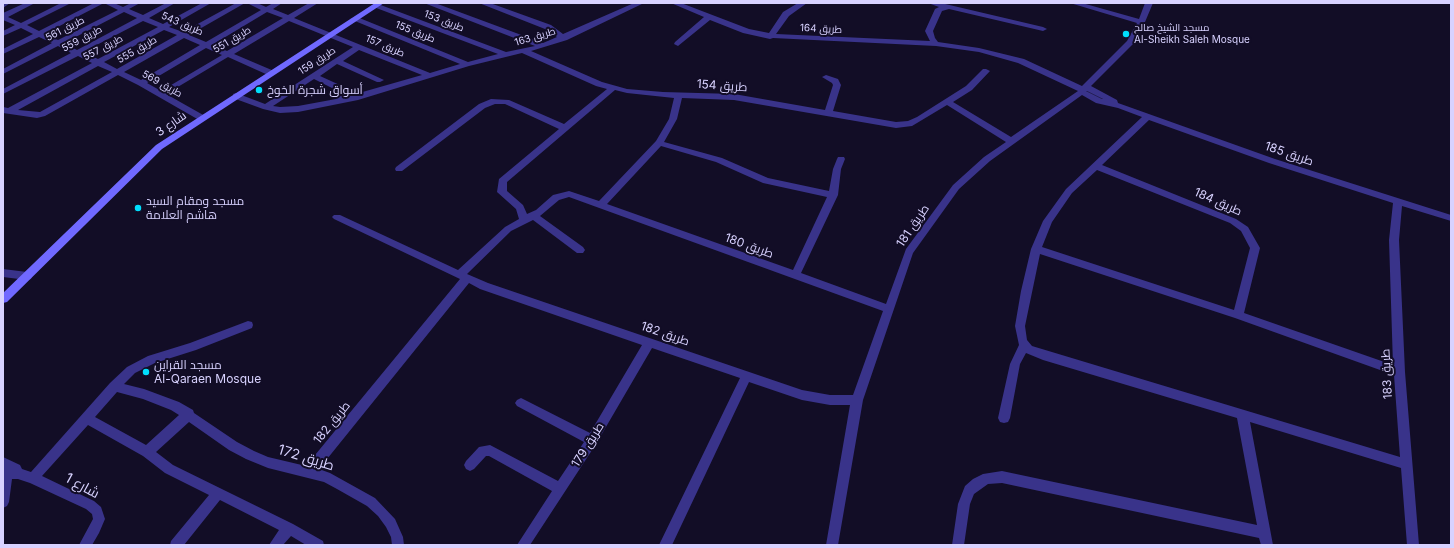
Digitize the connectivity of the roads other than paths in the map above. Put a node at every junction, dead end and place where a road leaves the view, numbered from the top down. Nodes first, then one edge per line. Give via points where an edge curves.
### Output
1 (6, 3) edge
2 (30, 3) edge
3 (67, 3) edge
4 (100, 3) edge
5 (108, 3) edge
6 (136, 3) edge
7 (171, 3) edge
8 (207, 3) edge
9 (241, 3) edge
10 (251, 3) edge
11 (278, 3) edge
12 (314, 3) edge
13 (428, 3) edge
14 (483, 3) edge
15 (640, 3) edge
16 (675, 3) edge
17 (803, 3) edge
18 (932, 3) edge
19 (1074, 3) edge
20 (1149, 3) edge
21 (378, 4) edge
22 (3, 6) edge
23 (949, 7) junction
24 (123, 9) junction
25 (267, 9) junction
26 (3, 17) edge
27 (709, 17) junction
28 (143, 18) junction
29 (289, 18) junction
30 (354, 19) junction
31 (1141, 22) junction
32 (21, 26) junction
33 (163, 27) junction
34 (1042, 29) dead end
35 (3, 34) edge
36 (38, 34) junction
37 (183, 35) junction
38 (331, 35) junction
39 (770, 37) junction
40 (564, 38) junction
41 (58, 44) junction
42 (678, 44) dead end
43 (936, 44) junction
44 (206, 45) junction
45 (360, 46) junction
46 (543, 46) junction
47 (524, 51) junction
48 (3, 52) edge
49 (77, 53) junction
50 (228, 54) junction
51 (506, 55) junction
52 (98, 62) junction
53 (337, 62) junction
54 (467, 64) junction
55 (986, 71) dead end
56 (3, 72) edge
57 (118, 72) junction
58 (271, 73) junction
59 (314, 76) junction
60 (431, 76) junction
61 (826, 77) dead end
62 (380, 80) dead end
63 (141, 83) junction
64 (613, 88) junction
65 (1084, 90) junction
66 (3, 92) edge
67 (161, 94) junction
68 (236, 96) junction
69 (678, 96) junction
70 (340, 102) junction
71 (948, 102) junction
72 (266, 107) junction
73 (6, 110) edge
74 (828, 114) junction
75 (1147, 117) junction
76 (202, 118) junction
77 (565, 128) junction
78 (1011, 141) junction
79 (659, 143) junction
80 (841, 159) dead end
81 (1096, 166) junction
82 (399, 169) dead end
83 (833, 195) junction
84 (1398, 202) junction
85 (600, 206) junction
86 (337, 217) dead end
87 (528, 218) junction
88 (1451, 218) edge
89 (1036, 249) junction
90 (580, 250) dead end
91 (3, 273) edge
92 (27, 276) junction
93 (795, 276) junction
94 (463, 277) junction
95 (3, 300) edge
96 (889, 309) junction
97 (1238, 315) junction
98 (248, 325) dead end
99 (649, 343) junction
100 (1024, 344) junction
101 (1399, 372) junction
102 (746, 377) junction
103 (114, 386) junction
104 (857, 400) junction
105 (521, 403) dead end
106 (1242, 413) junction
107 (189, 414) junction
108 (86, 418) junction
109 (1004, 418) dead end
110 (592, 440) junction
111 (147, 452) junction
112 (1406, 464) junction
113 (470, 465) dead end
114 (8, 471) edge
115 (309, 472) junction
116 (33, 478) junction
117 (560, 489) junction
118 (216, 494) junction
119 (3, 502) edge
120 (289, 528) junction
121 (1266, 539) edge
122 (1416, 544) edge
123 (85, 545) edge
124 (176, 545) edge
125 (275, 545) edge
126 (318, 545) edge
127 (398, 545) edge
128 (523, 545) edge
129 (665, 545) edge
130 (832, 545) edge
131 (958, 545) edge

1 - 22 street
2 - 26 street
3 - 32 street
4 - 36 street
5 - 24 street, طريق 543
6 - 24 street, طريق 561
7 - 28 street, طريق 559
8 - 33 street, طريق 557
9 - 37 street, طريق 555
10 - 25 street, طريق 157
11 - 25 street
12 - 29 street, طريق 551
13 - 46 street
14 - 40 street via 548,27
15 - 40 street, طريق 163
16 - 27 street, طريق 164
17 - 39 street via 786,14
18 - 23 street
19 - 31 street
20 - 31 street, طريق 181
21 - 30 street, شارع 3
21 - 51 street, طريق 153
23 - 34 street
23 - 43 street via 938,10 929,31 930,38
24 - 28 street, طريق 543
24 - 41 street, طريق 561
25 - 29 street, طريق 157
25 - 44 street
26 - 32 street, طريق 569
27 - 39 street, طريق 164
27 - 42 street
28 - 33 street, طريق 543
28 - 49 street, طريق 559
29 - 38 street, طريق 157
29 - 50 street, طريق 551
30 - 38 street, شارع 3
30 - 54 street, طريق 155
31 - 65 street, طريق 181 via 1130,42
32 - 35 street
32 - 36 street, طريق 569
33 - 37 street, طريق 543
33 - 52 street, طريق 557
36 - 41 street, طريق 569
36 - 48 street
37 - 44 street, طريق 543
37 - 57 street, طريق 555
38 - 45 street, طريق 157
38 - 58 street, شارع 3
39 - 43 street, طريق 164
40 - 46 street, طريق 163
41 - 49 street, طريق 569
41 - 56 street, طريق 561
43 - 65 street, طريق 164 via 979,50 1014,59
44 - 50 street, طريق 543
44 - 63 street
45 - 53 street, طريق 159
45 - 60 street, طريق 157
46 - 47 street, طريق 163
47 - 51 street, طريق 163
47 - 64 street, طريق 154
49 - 52 street, طريق 569
49 - 66 street, طريق 559
50 - 58 street, طريق 543
50 - 67 street, طريق 551
51 - 54 street, طريق 163
52 - 57 street, طريق 569
52 - 73 street, طريق 557
53 - 59 street, طريق 159
53 - 62 street
54 - 60 street, طريق 163
55 - 71 street, طريق 154 via 974,84
57 - 63 street, طريق 569
57 - 73 street, طريق 555 via 42,114
58 - 68 street, شارع 3
59 - 70 street via 339,88 342,93
59 - 72 street, طريق 159
60 - 70 street
61 - 74 street via 835,81 836,85
63 - 67 street, طريق 569
64 - 69 street, طريق 154 via 644,94
64 - 77 street
65 - 75 street, طريق 185 via 1099,101
65 - 78 street, طريق 181
67 - 76 street, طريق 569
68 - 72 street
68 - 76 street, شارع 3
69 - 74 street, طريق 154 via 734,97
69 - 79 street via 672,119
70 - 72 street via 298,109 280,110
71 - 74 street, طريق 154 via 915,122 903,124
71 - 78 street
75 - 81 street
75 - 84 street, طريق 185
76 - 92 street, شارع 3 via 153,152
77 - 82 street via 506,102 494,101 482,106
77 - 87 street via 502,182 502,192 520,207
78 - 96 street, طريق 181 via 956,186 909,252
79 - 83 street via 719,160 777,184
79 - 85 street
80 - 83 street
81 - 89 street via 1069,191 1048,220
81 - 97 street, طريق 184 via 1233,221 1244,229 1251,237 1255,248
83 - 93 street
84 - 88 street, طريق 185
84 - 101 street, طريق 183 via 1394,240
85 - 87 street, طريق 180 via 564,194
85 - 93 street, طريق 180
86 - 94 street, طريق 182
87 - 90 street
87 - 94 street, طريق 180 via 508,229
89 - 97 street
89 - 100 street via 1020,326
91 - 92 street
92 - 95 street, شارع 3
93 - 96 street, طريق 180
94 - 99 street, طريق 182
94 - 115 street, طريق 182
96 - 104 street, طريق 181
97 - 101 street
98 - 103 street via 141,364
99 - 102 street, طريق 182
99 - 110 street, طريق 179
100 - 106 street via 1028,349 1043,355
100 - 109 street via 1015,364
101 - 112 street, طريق 183
102 - 104 street, طريق 182 via 816,398
102 - 129 street
103 - 107 street, طريق 172 via 160,399
103 - 108 street
104 - 130 street, طريق 181
105 - 110 street
106 - 112 street
106 - 121 street
107 - 111 street
107 - 115 street, طريق 172 via 250,455
108 - 111 street
108 - 116 street
110 - 117 street, طريق 179
111 - 118 street via 169,469
112 - 122 street, طريق 183
113 - 117 street via 482,451 490,450
114 - 116 street, شارع 1
114 - 119 street
115 - 127 street, طريق 172 via 326,477 371,502 391,523
116 - 123 street, شارع 1 via 80,499 97,511 99,519
117 - 128 street, طريق 179
118 - 120 street
118 - 124 street
120 - 125 street
120 - 126 street
121 - 131 street via 1002,477 987,478 969,490 964,504

